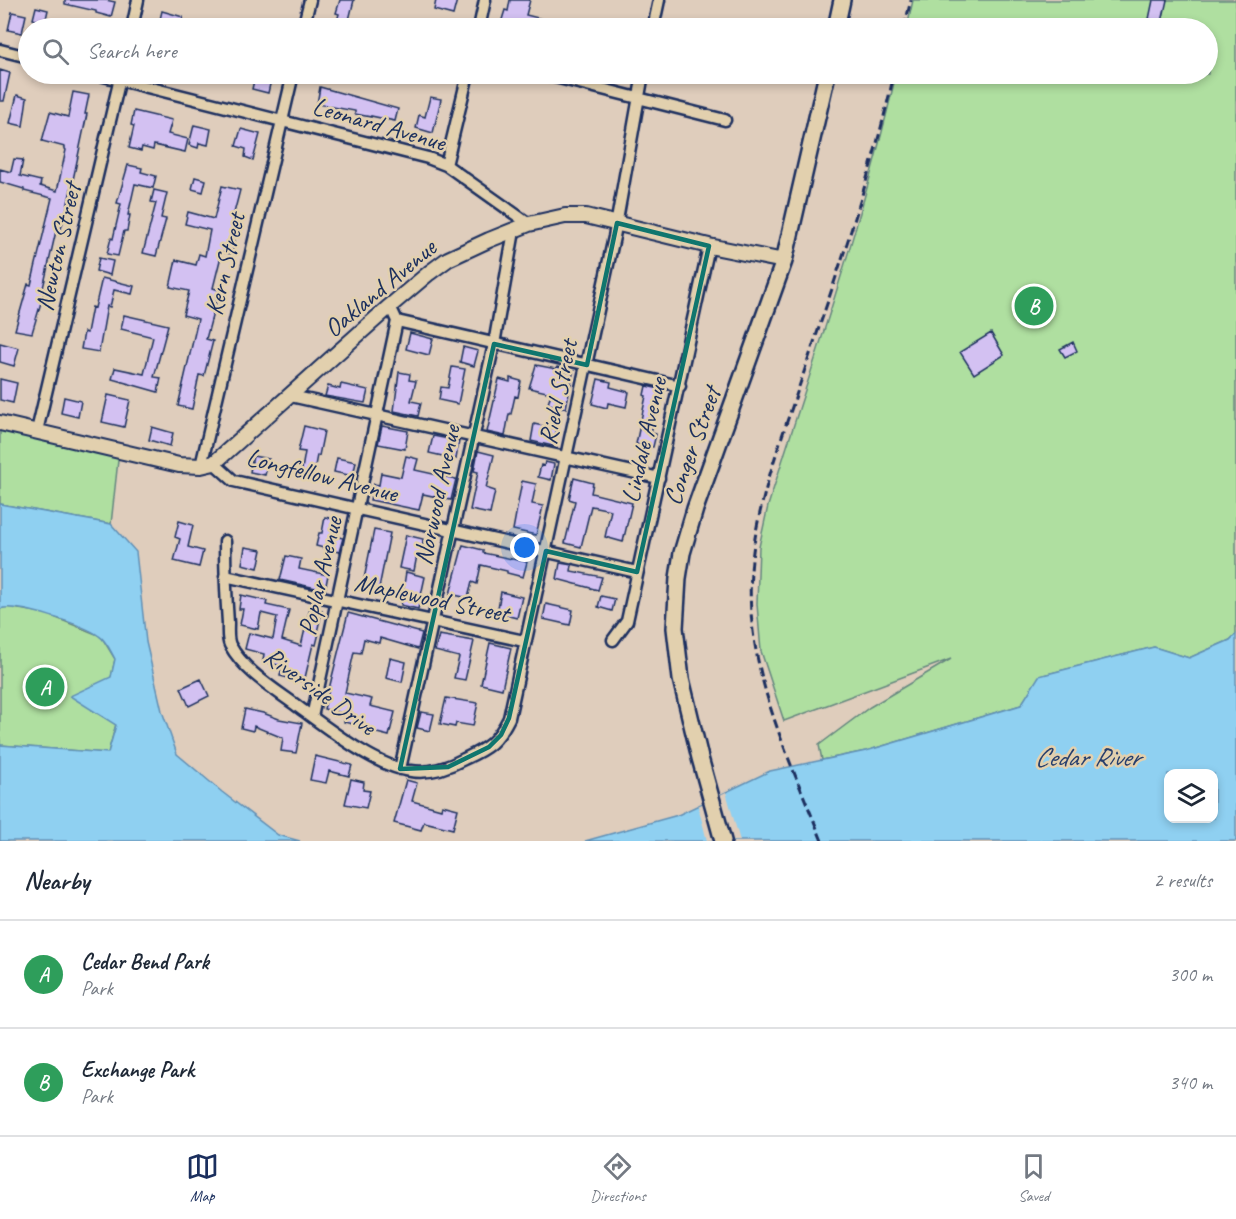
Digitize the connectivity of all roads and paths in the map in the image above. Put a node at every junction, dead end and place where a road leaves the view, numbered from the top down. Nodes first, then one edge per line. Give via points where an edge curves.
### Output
1 (138, 0) edge
2 (310, 0) edge
3 (485, 0) edge
4 (659, 0) edge
5 (842, 0) edge
6 (134, 18) edge
7 (306, 18) edge
8 (481, 18) edge
9 (655, 18) edge
10 (838, 18) edge
11 (0, 50) edge
12 (18, 54) edge
13 (119, 84) edge
14 (150, 84) edge
15 (291, 84) edge
16 (466, 84) edge
17 (583, 84) edge
18 (642, 84) edge
19 (825, 84) edge
20 (638, 98) junction
21 (282, 120) junction
22 (725, 120) dead end
23 (446, 165) junction
24 (617, 223) junction
25 (529, 224) junction
26 (514, 231) junction
27 (709, 246) junction
28 (784, 261) junction
29 (390, 306) junction
30 (398, 321) junction
31 (494, 344) junction
32 (587, 365) junction
33 (680, 386) junction
34 (291, 396) junction
35 (377, 416) junction
36 (0, 423) edge
37 (37, 431) junction
38 (473, 436) junction
39 (567, 457) junction
40 (208, 464) junction
41 (658, 478) junction
42 (357, 509) junction
43 (452, 531) junction
44 (225, 541) dead end
45 (546, 551) junction
46 (637, 572) junction
47 (225, 576) junction
48 (336, 600) junction
49 (433, 622) junction
50 (613, 640) dead end
51 (524, 641) junction
52 (312, 717) junction
53 (509, 718) joint
54 (400, 769) junction
55 (723, 841) edge

1 - 6 street
2 - 7 street
3 - 8 street
4 - 9 street
5 - 10 main road
11 - 12 street
13 - 37 street, Newton Street
14 - 21 street, Leonard Avenue
15 - 21 street, Kern Street
16 - 23 street
17 - 20 street
18 - 20 street, Riehl Street
19 - 28 main road, Conger Street
20 - 22 street
20 - 24 street, Riehl Street
21 - 23 street, Leonard Avenue via 410,152
21 - 40 street, Kern Street
23 - 25 street, Leonard Avenue
24 - 25 street, Oakland Avenue via 565,216
24 - 27 street, Oakland Avenue
24 - 32 street, Riehl Street
25 - 26 street, Oakland Avenue
26 - 29 street, Oakland Avenue via 448,259
26 - 31 street, Norwood Avenue
27 - 28 street, Oakland Avenue
27 - 33 street, Lindale Avenue
28 - 55 main road, Conger Street via 694,509 682,552 676,603 681,679
29 - 30 street
29 - 34 street, Oakland Avenue
30 - 31 street
30 - 35 street, Poplar Avenue
31 - 32 street
31 - 38 street, Norwood Avenue
32 - 33 street
32 - 39 street, Riehl Street
33 - 41 street, Lindale Avenue
34 - 35 street
34 - 40 street, Oakland Avenue
35 - 38 street
35 - 42 street, Poplar Avenue
36 - 37 street
37 - 40 street via 179,465
38 - 39 street
38 - 43 street, Norwood Avenue
39 - 41 street
39 - 45 street, Riehl Street
40 - 42 street, Longfellow Avenue via 234,481
41 - 46 street, Lindale Avenue
42 - 43 street, Longfellow Avenue
42 - 48 street, Poplar Avenue
43 - 45 street, Longfellow Avenue
43 - 49 street, Norwood Avenue
44 - 47 street, Riverside Drive
45 - 46 street, Longfellow Avenue
45 - 51 street, Riehl Street
46 - 50 street, Lindale Avenue via 627,621
47 - 48 street, Maplewood Street
47 - 52 street, Riverside Drive via 229,644 245,665
48 - 49 street, Maplewood Street
48 - 52 street, Poplar Avenue
49 - 51 street, Maplewood Street
49 - 54 street, Norwood Avenue
51 - 53 street, Riehl Street
52 - 54 street, Riverside Drive via 346,741
53 - 54 street, Riverside Drive via 501,735 489,747 448,767 413,772

